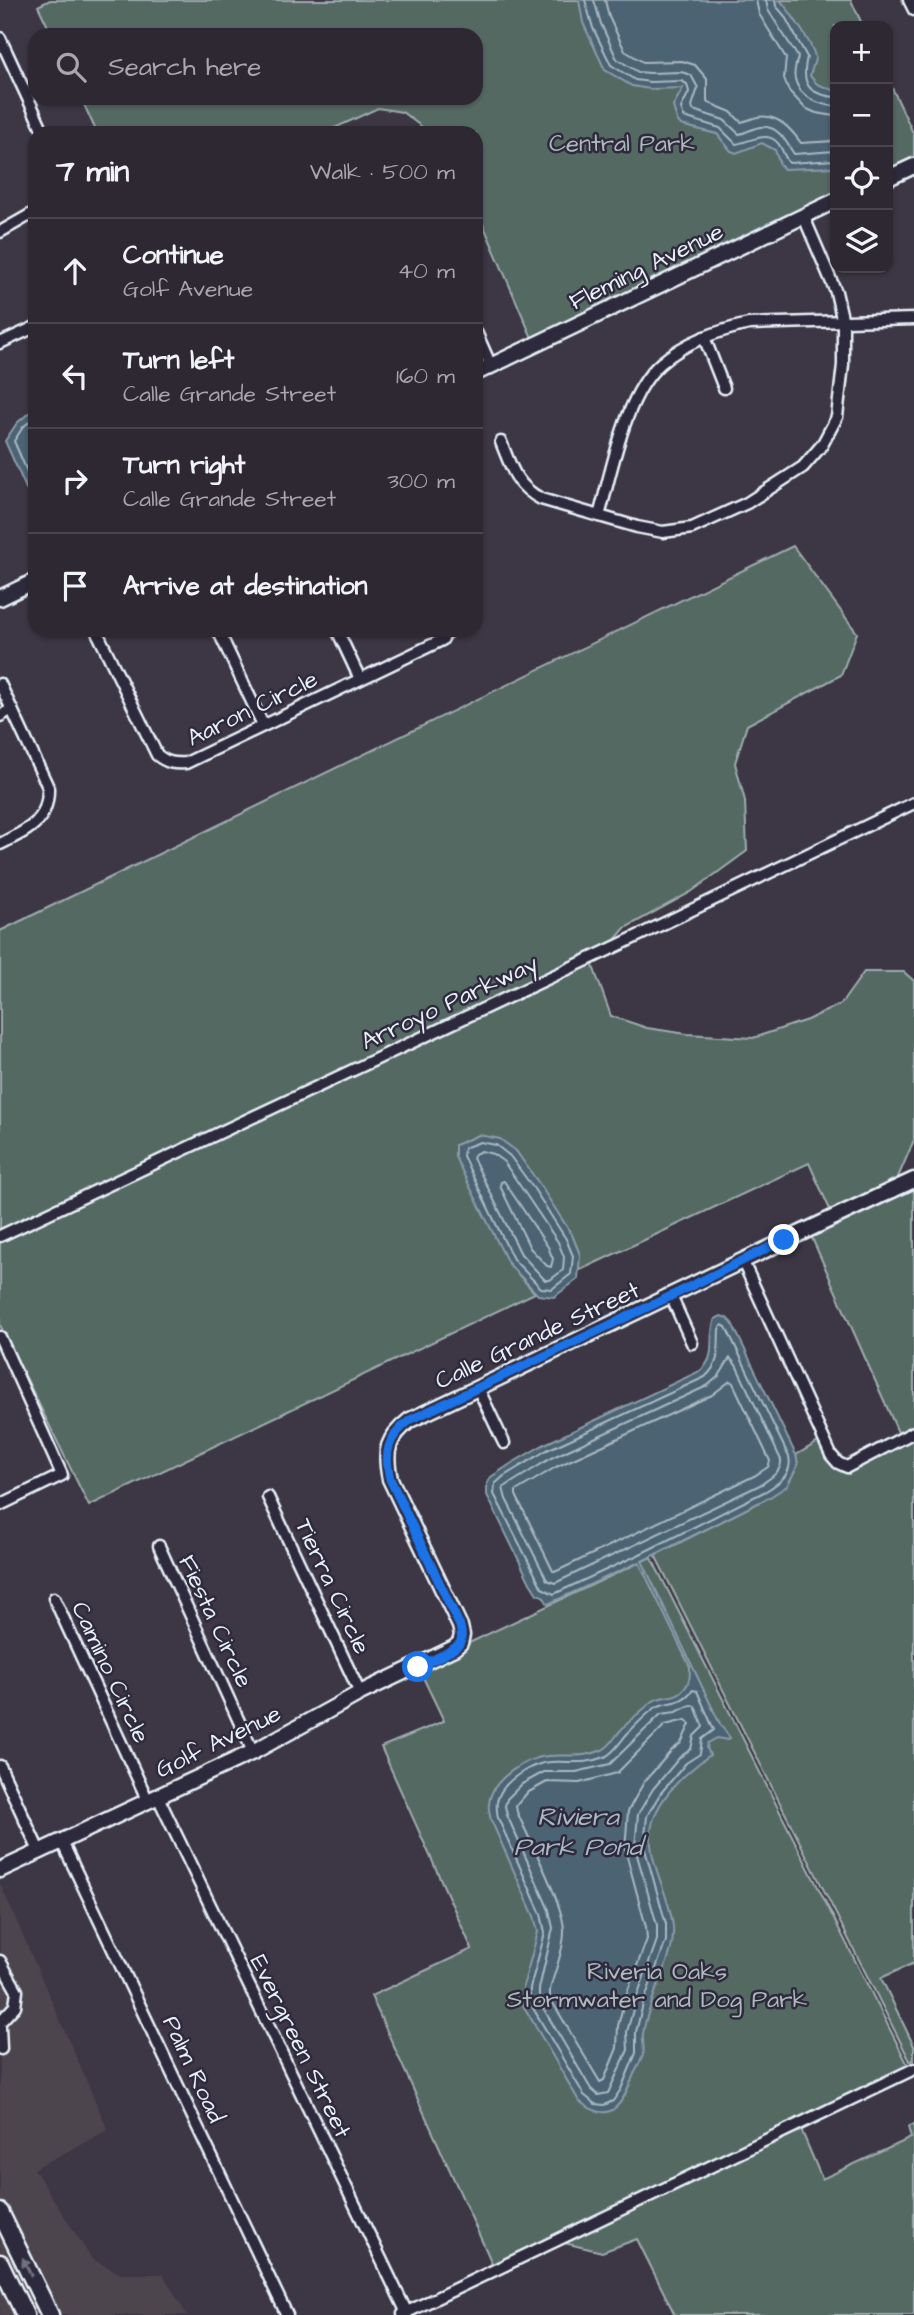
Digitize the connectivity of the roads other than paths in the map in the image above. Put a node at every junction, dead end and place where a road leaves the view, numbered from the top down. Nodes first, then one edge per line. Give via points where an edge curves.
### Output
1 (909, 0) edge
2 (914, 10) edge
3 (0, 38) edge
4 (28, 98) edge
5 (31, 105) edge
6 (41, 126) edge
7 (914, 166) edge
8 (893, 176) edge
9 (830, 203) edge
10 (803, 215) junction
11 (28, 216) edge
12 (0, 232) edge
13 (914, 319) edge
14 (843, 322) junction
15 (28, 330) edge
16 (704, 337) junction
17 (0, 343) edge
18 (483, 348) edge
19 (491, 366) junction
20 (483, 370) edge
21 (724, 388) dead end
22 (501, 442) dead end
23 (599, 516) junction
24 (28, 584) edge
25 (0, 598) edge
26 (99, 637) edge
27 (221, 637) edge
28 (340, 637) edge
29 (444, 637) edge
30 (360, 679) junction
31 (0, 684) edge
32 (12, 709) junction
33 (0, 716) edge
34 (263, 725) junction
35 (914, 803) edge
36 (0, 844) edge
37 (914, 1180) edge
38 (0, 1236) edge
39 (743, 1262) junction
40 (671, 1296) junction
41 (0, 1337) edge
42 (692, 1343) dead end
43 (478, 1388) junction
44 (914, 1432) edge
45 (504, 1443) dead end
46 (268, 1497) dead end
47 (0, 1505) edge
48 (159, 1546) dead end
49 (54, 1598) dead end
50 (454, 1648) joint
51 (360, 1693) junction
52 (253, 1752) junction
53 (0, 1766) edge
54 (153, 1799) junction
55 (62, 1842) junction
56 (40, 1853) junction
57 (0, 1870) edge
58 (0, 1961) edge
59 (0, 2025) edge
60 (1, 2049) edge
61 (914, 2069) edge
62 (0, 2212) edge
63 (0, 2263) edge
64 (404, 2314) edge
65 (25, 2315) edge
66 (50, 2315) edge
67 (287, 2315) edge

1 - 2 street
3 - 4 street
5 - 6 street
7 - 8 street
9 - 10 street, Fleming Avenue
10 - 14 street via 836,292
10 - 19 street, Fleming Avenue
11 - 12 street
13 - 14 street
14 - 16 street via 749,324
14 - 23 street via 837,417 803,467 747,503 692,528 663,531
15 - 17 street
16 - 21 street
16 - 23 street via 660,363 637,394
18 - 19 street
19 - 20 street, Fleming Avenue
22 - 23 street via 515,477 527,492
24 - 25 street
26 - 34 street, Aaron Circle via 157,755 165,762 186,763
27 - 34 street
28 - 30 street
29 - 30 street, Aaron Circle
30 - 34 street, Aaron Circle
31 - 32 street
32 - 33 street
32 - 36 street via 48,787 48,802 29,830
35 - 38 street, Arroyo Parkway
37 - 39 street, Calle Grande Street
39 - 40 street, Calle Grande Street
39 - 44 street via 838,1463 847,1467
40 - 42 street
40 - 43 street, Calle Grande Street
41 - 47 street via 62,1475
43 - 45 street
43 - 50 street, Calle Grande Street via 396,1431 386,1462 460,1626 460,1643
46 - 51 street, Tierra Circle
48 - 52 street, Fiesta Circle
49 - 54 street, Camino Circle
50 - 51 street, Golf Avenue
51 - 52 street, Golf Avenue
52 - 54 street, Golf Avenue
53 - 56 street
54 - 55 street, Golf Avenue
54 - 64 street, Evergreen Street
55 - 56 street, Golf Avenue
55 - 67 street, Palm Road
56 - 57 street, Golf Avenue
58 - 59 street via 18,1991 15,2006
59 - 60 street
61 - 64 street
66 -> 62 main road
63 - 65 main road

